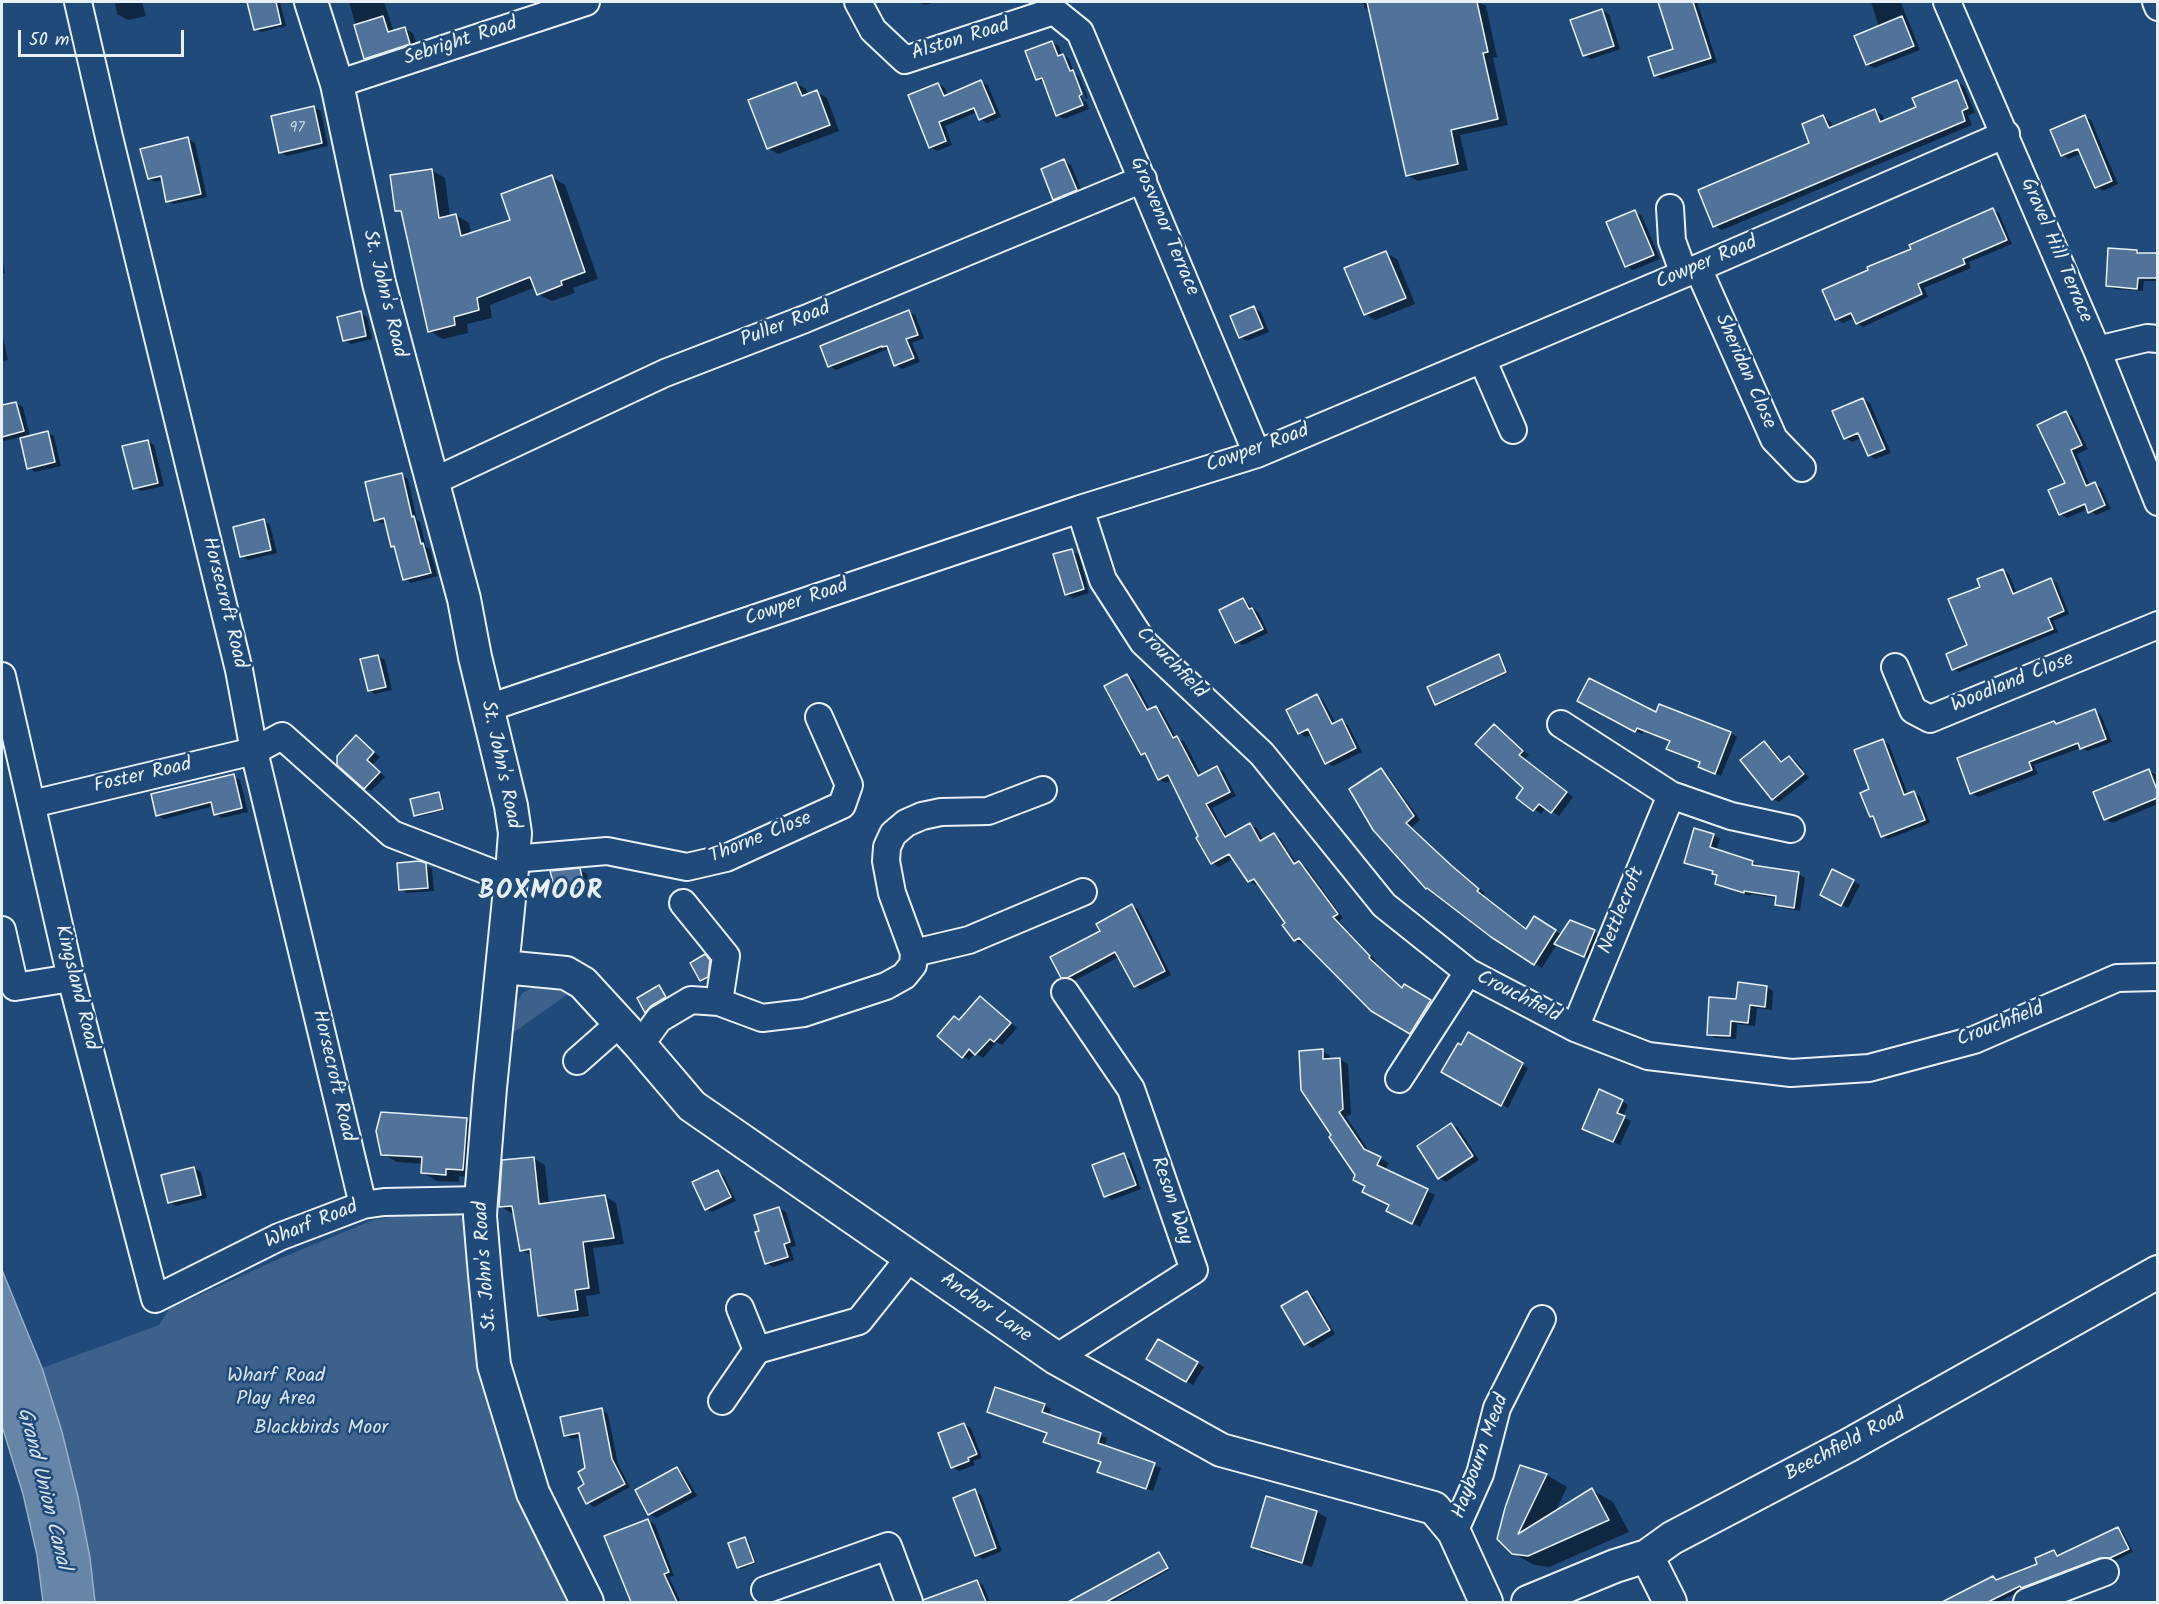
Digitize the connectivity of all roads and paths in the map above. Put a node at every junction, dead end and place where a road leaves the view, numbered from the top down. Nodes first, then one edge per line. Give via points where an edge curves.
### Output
1 (78, 2) edge
2 (311, 2) edge
3 (586, 2) edge
4 (858, 2) edge
5 (1947, 2) edge
6 (2156, 2) edge
7 (1054, 6) edge
8 (2157, 6) edge
9 (337, 84) junction
10 (2006, 134) junction
11 (1143, 179) junction
12 (1670, 208) dead end
13 (1691, 271) junction
14 (2157, 339) edge
15 (2097, 350) junction
16 (1482, 359) junction
17 (1513, 430) dead end
18 (1257, 454) junction
19 (1802, 468) dead end
20 (432, 482) junction
21 (2157, 502) edge
22 (1080, 509) junction
23 (2157, 625) edge
24 (1895, 667) dead end
25 (3, 689) edge
26 (488, 708) junction
27 (819, 717) dead end
28 (1561, 724) dead end
29 (254, 751) junction
30 (1043, 790) dead end
31 (1671, 795) junction
32 (32, 804) junction
33 (1791, 829) dead end
34 (512, 870) junction
35 (1083, 892) dead end
36 (683, 903) dead end
37 (2, 930) edge
38 (915, 953) junction
39 (503, 967) junction
40 (1468, 972) junction
41 (2157, 977) edge
42 (71, 978) junction
43 (1065, 992) dead end
44 (719, 1002) junction
45 (1575, 1028) junction
46 (630, 1034) junction
47 (577, 1060) dead end
48 (1399, 1079) dead end
49 (481, 1200) junction
50 (363, 1205) junction
51 (910, 1257) junction
52 (2157, 1272) edge
53 (155, 1299) joint
54 (740, 1308) dead end
55 (1542, 1319) dead end
56 (757, 1350) junction
57 (1056, 1358) junction
58 (722, 1401) dead end
59 (1454, 1532) junction
60 (1647, 1556) junction
61 (2105, 1572) dead end
62 (765, 1590) dead end
63 (587, 1602) edge
64 (909, 1602) edge
65 (1486, 1602) edge
66 (1528, 1602) edge
67 (1670, 1602) edge
68 (2027, 1602) edge

1 - 29 street, Horsecroft Road via 239,670
2 - 9 street, St. John's Road
3 - 9 street, Sebright Road
4 - 7 street, Alston Road via 873,30 905,60
5 - 10 street, Gravel Hill Terrace
6 - 8 street
7 - 11 street, Grosvenor Terrace via 1080,32
9 - 20 street, St. John's Road via 379,284
10 - 13 street, Cowper Road
10 - 15 street, Gravel Hill Terrace
11 - 18 street, Grosvenor Terrace
11 - 20 street, Puller Road via 665,373
12 - 13 street, Sheridan Close via 1672,241
13 - 16 street, Cowper Road
13 - 19 street, Sheridan Close via 1774,438
14 - 15 street
15 - 21 street, Gravel Hill Terrace
16 - 17 street
16 - 18 street, Cowper Road
18 - 22 street, Cowper Road
20 - 26 street, St. John's Road
22 - 26 street, Cowper Road
22 - 40 street, Crouchfield via 1102,580 1143,642 1262,754 1384,905
23 - 24 street, Woodland Close via 1930,719 1913,710
25 - 32 street, Kingsland Road
26 - 34 street, St. John's Road via 511,806 515,834
27 - 34 street, Thorne Close via 849,785 842,805 726,858 687,867 607,851
28 - 31 street
29 - 32 street, Foster Road
29 - 34 street, Foster Road via 282,736 392,834
29 - 50 street, Horsecroft Road
30 - 38 street via 988,811 922,816 893,834 886,861 892,893
31 - 33 street via 1731,816
31 - 45 street, Nettlecroft
32 - 42 street, Kingsland Road
34 - 39 street, St. John's Road
35 - 38 street via 969,940
36 - 44 street via 726,956
37 - 42 street via 15,987
38 - 44 street via 913,965 904,976 886,986 804,1013 762,1017
39 - 46 street, Anchor Lane via 566,973 584,983
39 - 49 street, St. John's Road
40 - 45 street, Crouchfield
40 - 48 street
41 - 45 street, Crouchfield via 2117,978 1974,1040 1869,1068 1791,1073 1648,1056
42 - 53 street, Kingsland Road
43 - 57 street, Reson Way via 1131,1089 1194,1270
44 - 46 street via 691,1000
46 - 47 street
46 - 51 street, Anchor Lane via 692,1106
49 - 50 street, Wharf Road
49 - 63 street, St. John's Road via 494,1365 533,1493
50 - 53 street, Wharf Road via 279,1237
51 - 56 street via 859,1321
51 - 57 street, Anchor Lane
52 - 60 street, Beechfield Road via 1850,1445 1672,1538
54 - 56 street
55 - 59 street, Haybourn Mead via 1497,1408 1480,1474
56 - 58 street
57 - 59 street, Anchor Lane via 1221,1450 1434,1508
59 - 65 street, Anchor Lane
60 - 66 street, Beechfield Road
60 - 67 street
61 - 68 street
62 - 64 street via 888,1546

